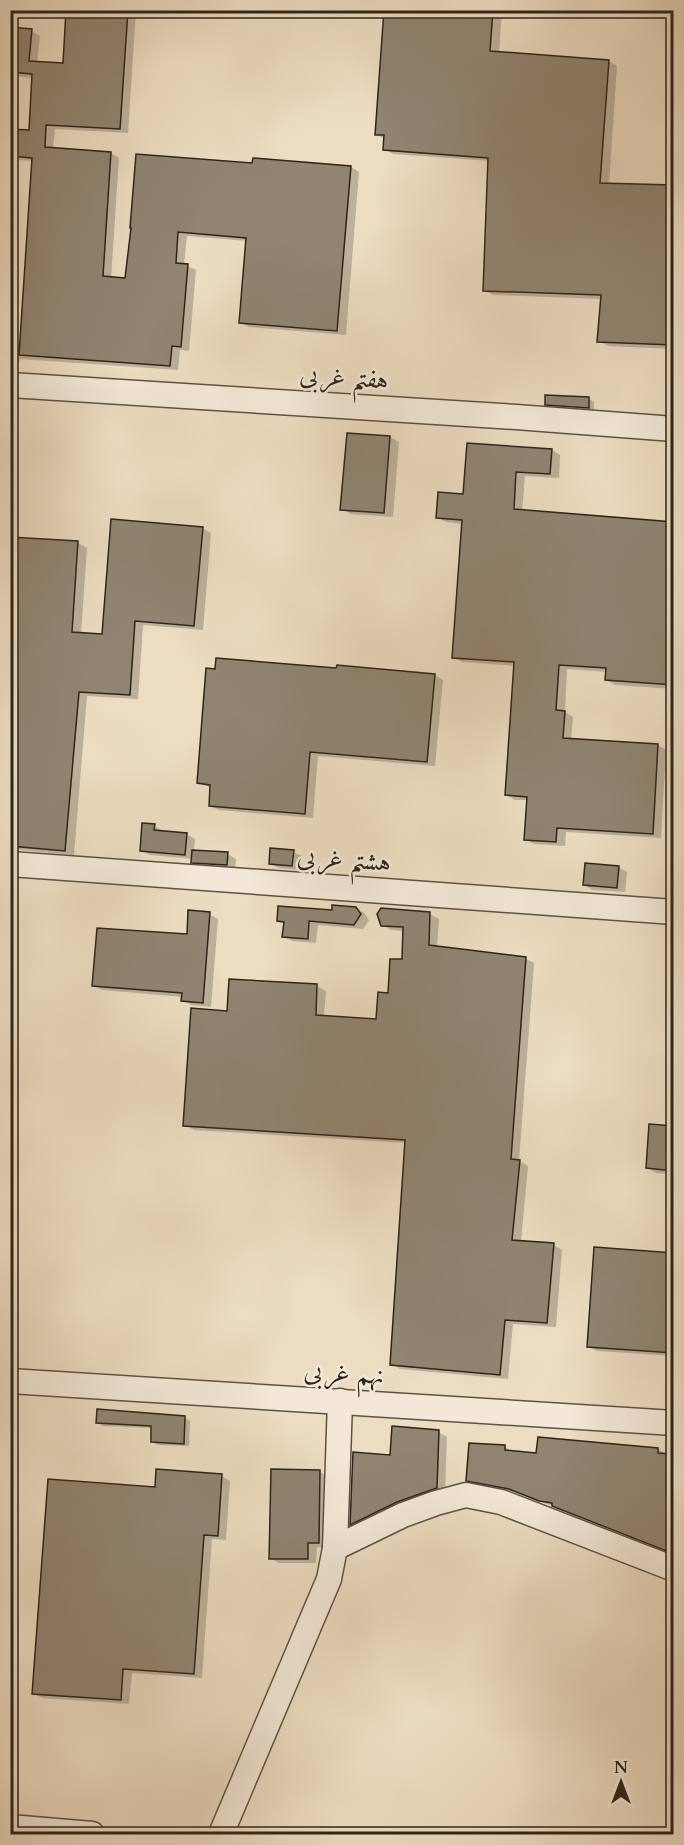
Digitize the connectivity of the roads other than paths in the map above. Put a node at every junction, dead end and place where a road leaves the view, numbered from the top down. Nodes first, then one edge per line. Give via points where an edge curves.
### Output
1 (10, 385) edge
2 (674, 429) edge
3 (10, 864) edge
4 (674, 912) edge
5 (10, 1381) edge
6 (340, 1401) junction
7 (674, 1423) edge
8 (335, 1548) junction
9 (674, 1569) edge
10 (10, 1827) edge
11 (92, 1834) edge
12 (221, 1834) edge

1 - 2 street, هفتم غربی
3 - 4 street, هشتم غربی
5 - 6 street, نهم غربی
6 - 7 street, نهم غربی
6 - 8 street
8 - 9 street via 403,1515 466,1495 501,1502
8 - 12 street via 329,1578
10 - 11 street

